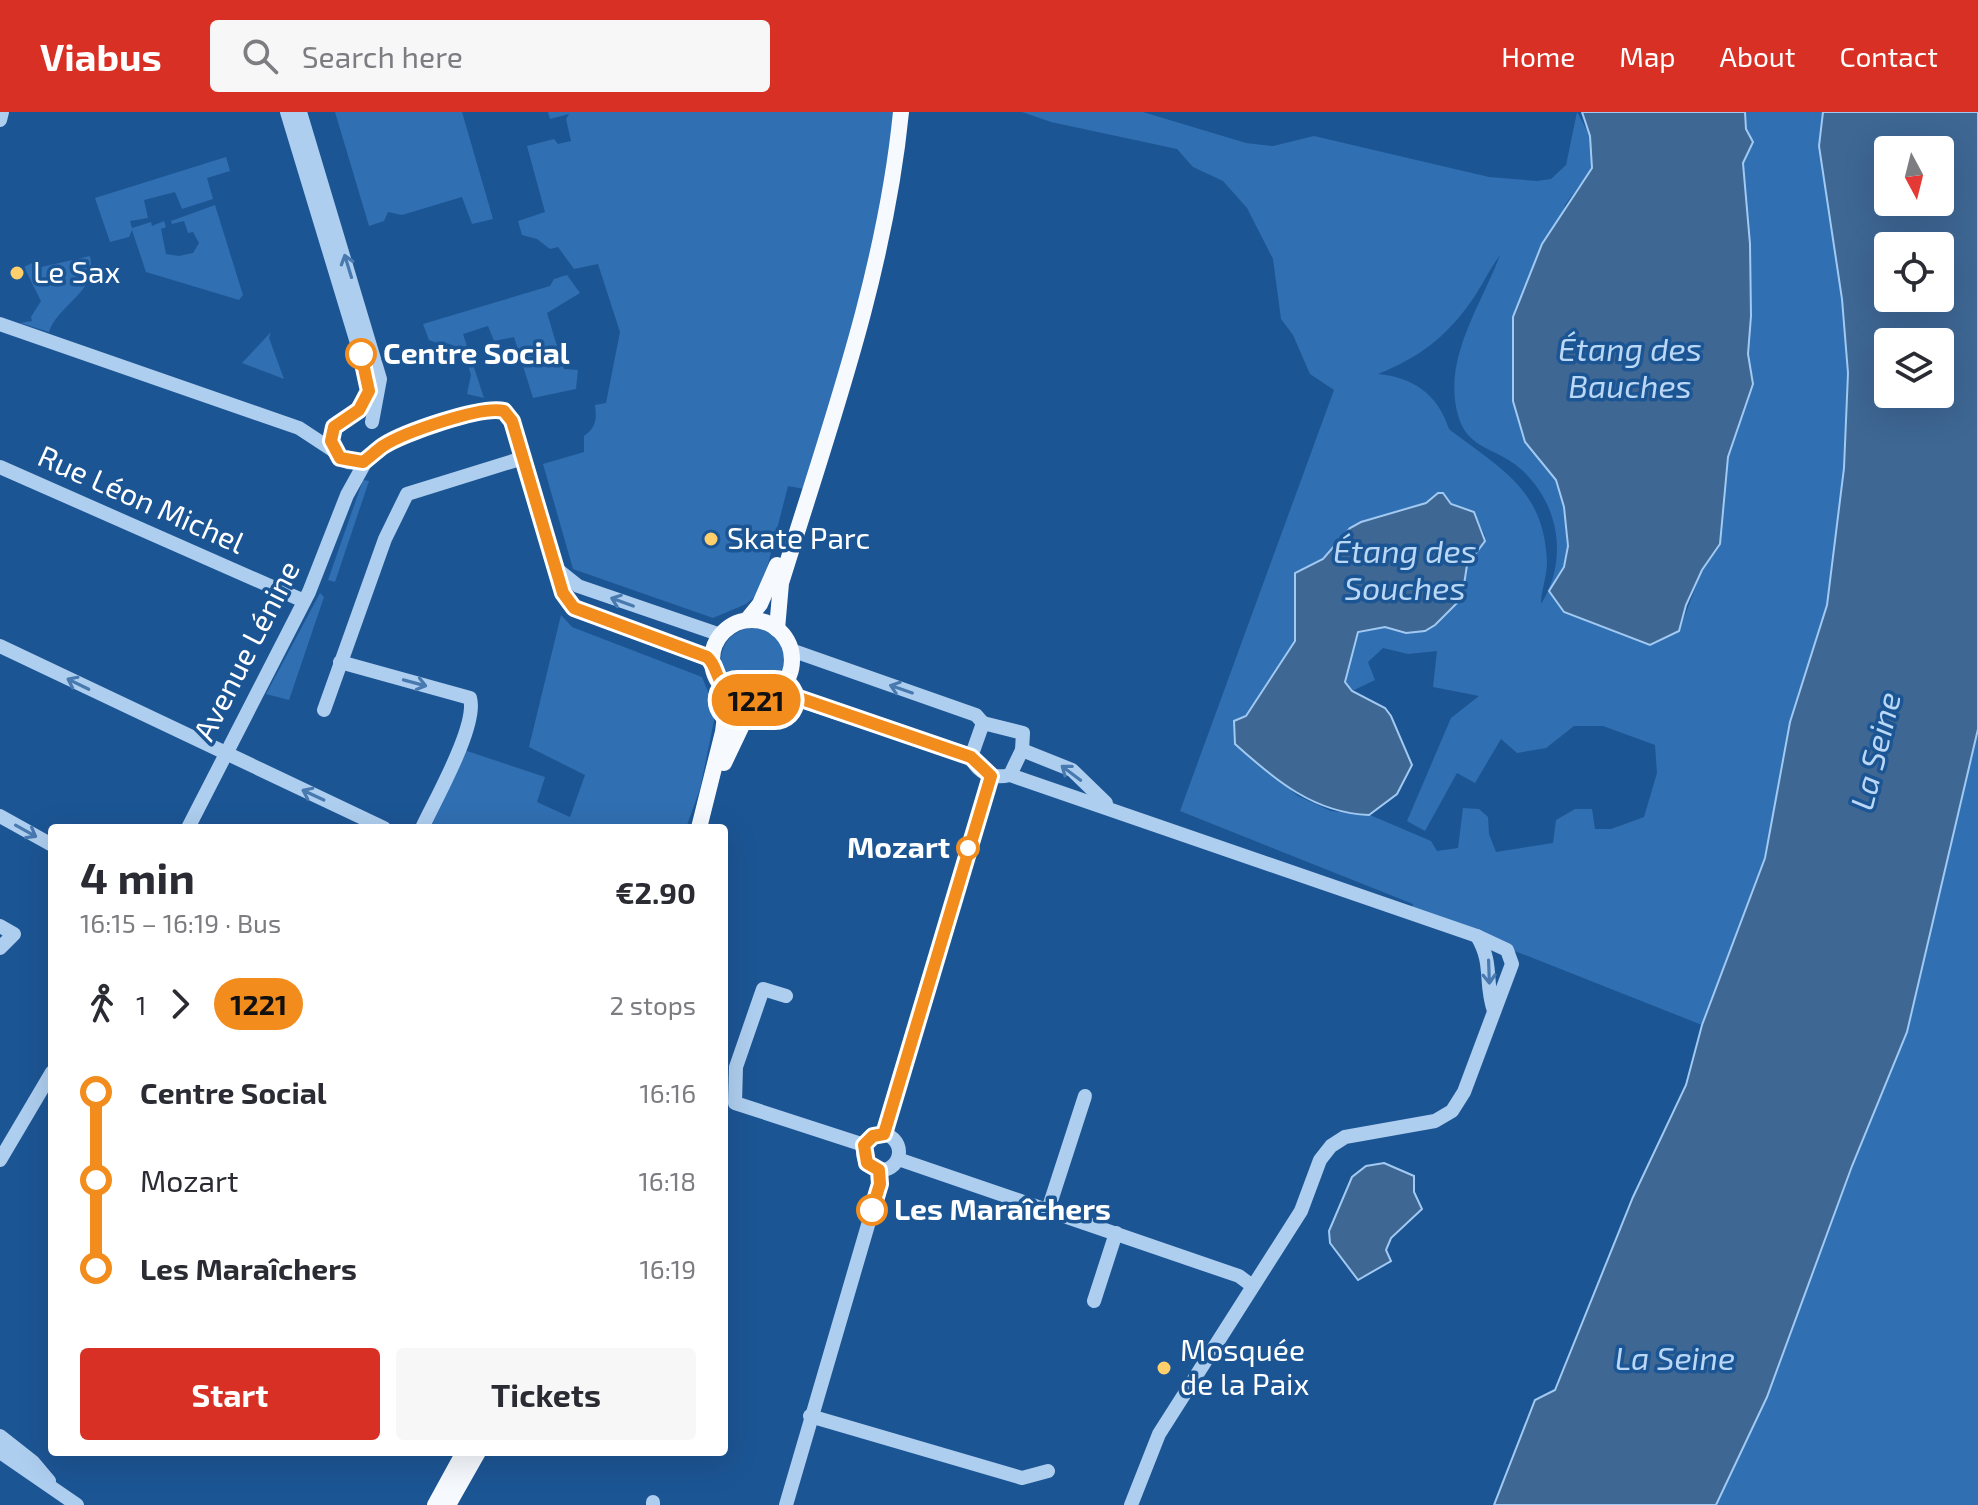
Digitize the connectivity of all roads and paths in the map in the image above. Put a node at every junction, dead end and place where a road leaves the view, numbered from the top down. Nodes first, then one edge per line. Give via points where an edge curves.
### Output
1 (2, 112) edge
2 (287, 112) edge
3 (300, 112) edge
4 (901, 112) edge
5 (0, 120) edge
6 (870, 286) junction
7 (0, 324) edge
8 (353, 415) junction
9 (338, 422) junction
10 (374, 425) junction
11 (299, 428) junction
12 (408, 434) junction
13 (337, 455) junction
14 (371, 456) junction
15 (523, 458) junction
16 (0, 467) edge
17 (347, 495) junction
18 (558, 570) junction
19 (304, 601) junction
20 (747, 620) junction
21 (777, 629) junction
22 (721, 635) junction
23 (0, 646) edge
24 (791, 650) junction
25 (712, 661) junction
26 (340, 662) junction
27 (728, 692) junction
28 (777, 693) junction
29 (754, 700) junction
30 (324, 710) dead end
31 (983, 723) junction
32 (1022, 750) junction
33 (224, 754) junction
34 (971, 757) junction
35 (1010, 775) junction
36 (991, 776) junction
37 (708, 801) junction
38 (1113, 808) junction
39 (0, 816) edge
40 (190, 824) edge
41 (375, 824) edge
42 (424, 824) edge
43 (700, 824) edge
44 (48, 843) edge
45 (0, 926) edge
46 (1477, 936) junction
47 (0, 948) edge
48 (786, 996) dead end
49 (1494, 1011) junction
50 (48, 1079) edge
51 (1085, 1096) dead end
52 (884, 1134) junction
53 (864, 1145) junction
54 (898, 1159) junction
55 (0, 1160) edge
56 (879, 1170) junction
57 (1048, 1210) junction
58 (1116, 1233) junction
59 (1251, 1285) junction
60 (1094, 1301) dead end
61 (810, 1416) junction
62 (0, 1436) edge
63 (0, 1452) edge
64 (462, 1456) edge
65 (476, 1456) edge
66 (1048, 1471) dead end
67 (60, 1493) junction
68 (77, 1505) edge
69 (435, 1505) edge
70 (448, 1505) edge
71 (786, 1505) edge
72 (1131, 1505) edge

1 - 5 street
2 - 8 street via 367,376 369,391
10 -> 3 street via 380,379
4 - 6 main road via 892,186
6 - 20 main road via 773,575
6 - 21 main road via 781,583
7 - 11 street
8 - 9 street
8 - 10 street
9 - 11 street via 321,429
9 - 13 street via 331,434
10 - 12 street via 384,434
10 - 14 street via 379,440
11 - 13 street
12 - 14 street
12 - 15 street via 498,409 512,421
13 - 14 street via 354,463
13 - 17 street
14 - 17 street, Avenue Lénine
15 - 18 street
15 - 26 street via 407,494 392,520
16 - 19 street, Rue Léon Michel
17 - 19 street, Avenue Lénine
22 -> 18 street via 578,586
18 - 25 street via 563,593 574,608
19 - 33 street, Avenue Lénine
20 - 21 main road
20 - 22 main road
21 - 24 main road
22 - 25 main road
33 -> 23 street
24 - 28 main road via 790,672
31 -> 24 street via 974,715
25 - 27 main road
26 - 30 street
26 -> 42 street via 470,698 473,708
27 - 29 main road
27 - 37 main road
28 - 29 main road
28 - 34 street
29 - 37 main road
31 - 32 street via 1021,731
31 - 34 street
32 - 35 street
38 -> 32 street via 1072,770
33 - 40 street, Avenue Lénine
41 -> 33 street
34 - 36 street
35 - 36 street
35 - 38 street
36 - 52 street
37 - 43 main road
38 - 46 street
39 -> 44 street
45 - 47 street via 14,934
46 -> 49 street via 1488,954
46 - 49 street via 1511,957
48 - 53 street via 763,989 736,1067 735,1103
49 - 59 street via 1452,1111 1435,1121 1361,1133 1331,1146 1320,1160 1301,1211
50 - 55 street
51 - 57 street
52 - 53 street
52 - 54 street via 897,1143
53 - 56 street via 867,1163
54 - 56 street
54 - 57 street
56 - 61 street via 880,1184
57 - 58 street
58 - 59 street via 1239,1276
58 - 60 street
59 - 72 street via 1159,1434
61 - 66 street via 1022,1478
61 - 71 street
62 - 67 street
63 - 67 street
64 - 69 main road
65 - 70 main road
67 - 68 street

